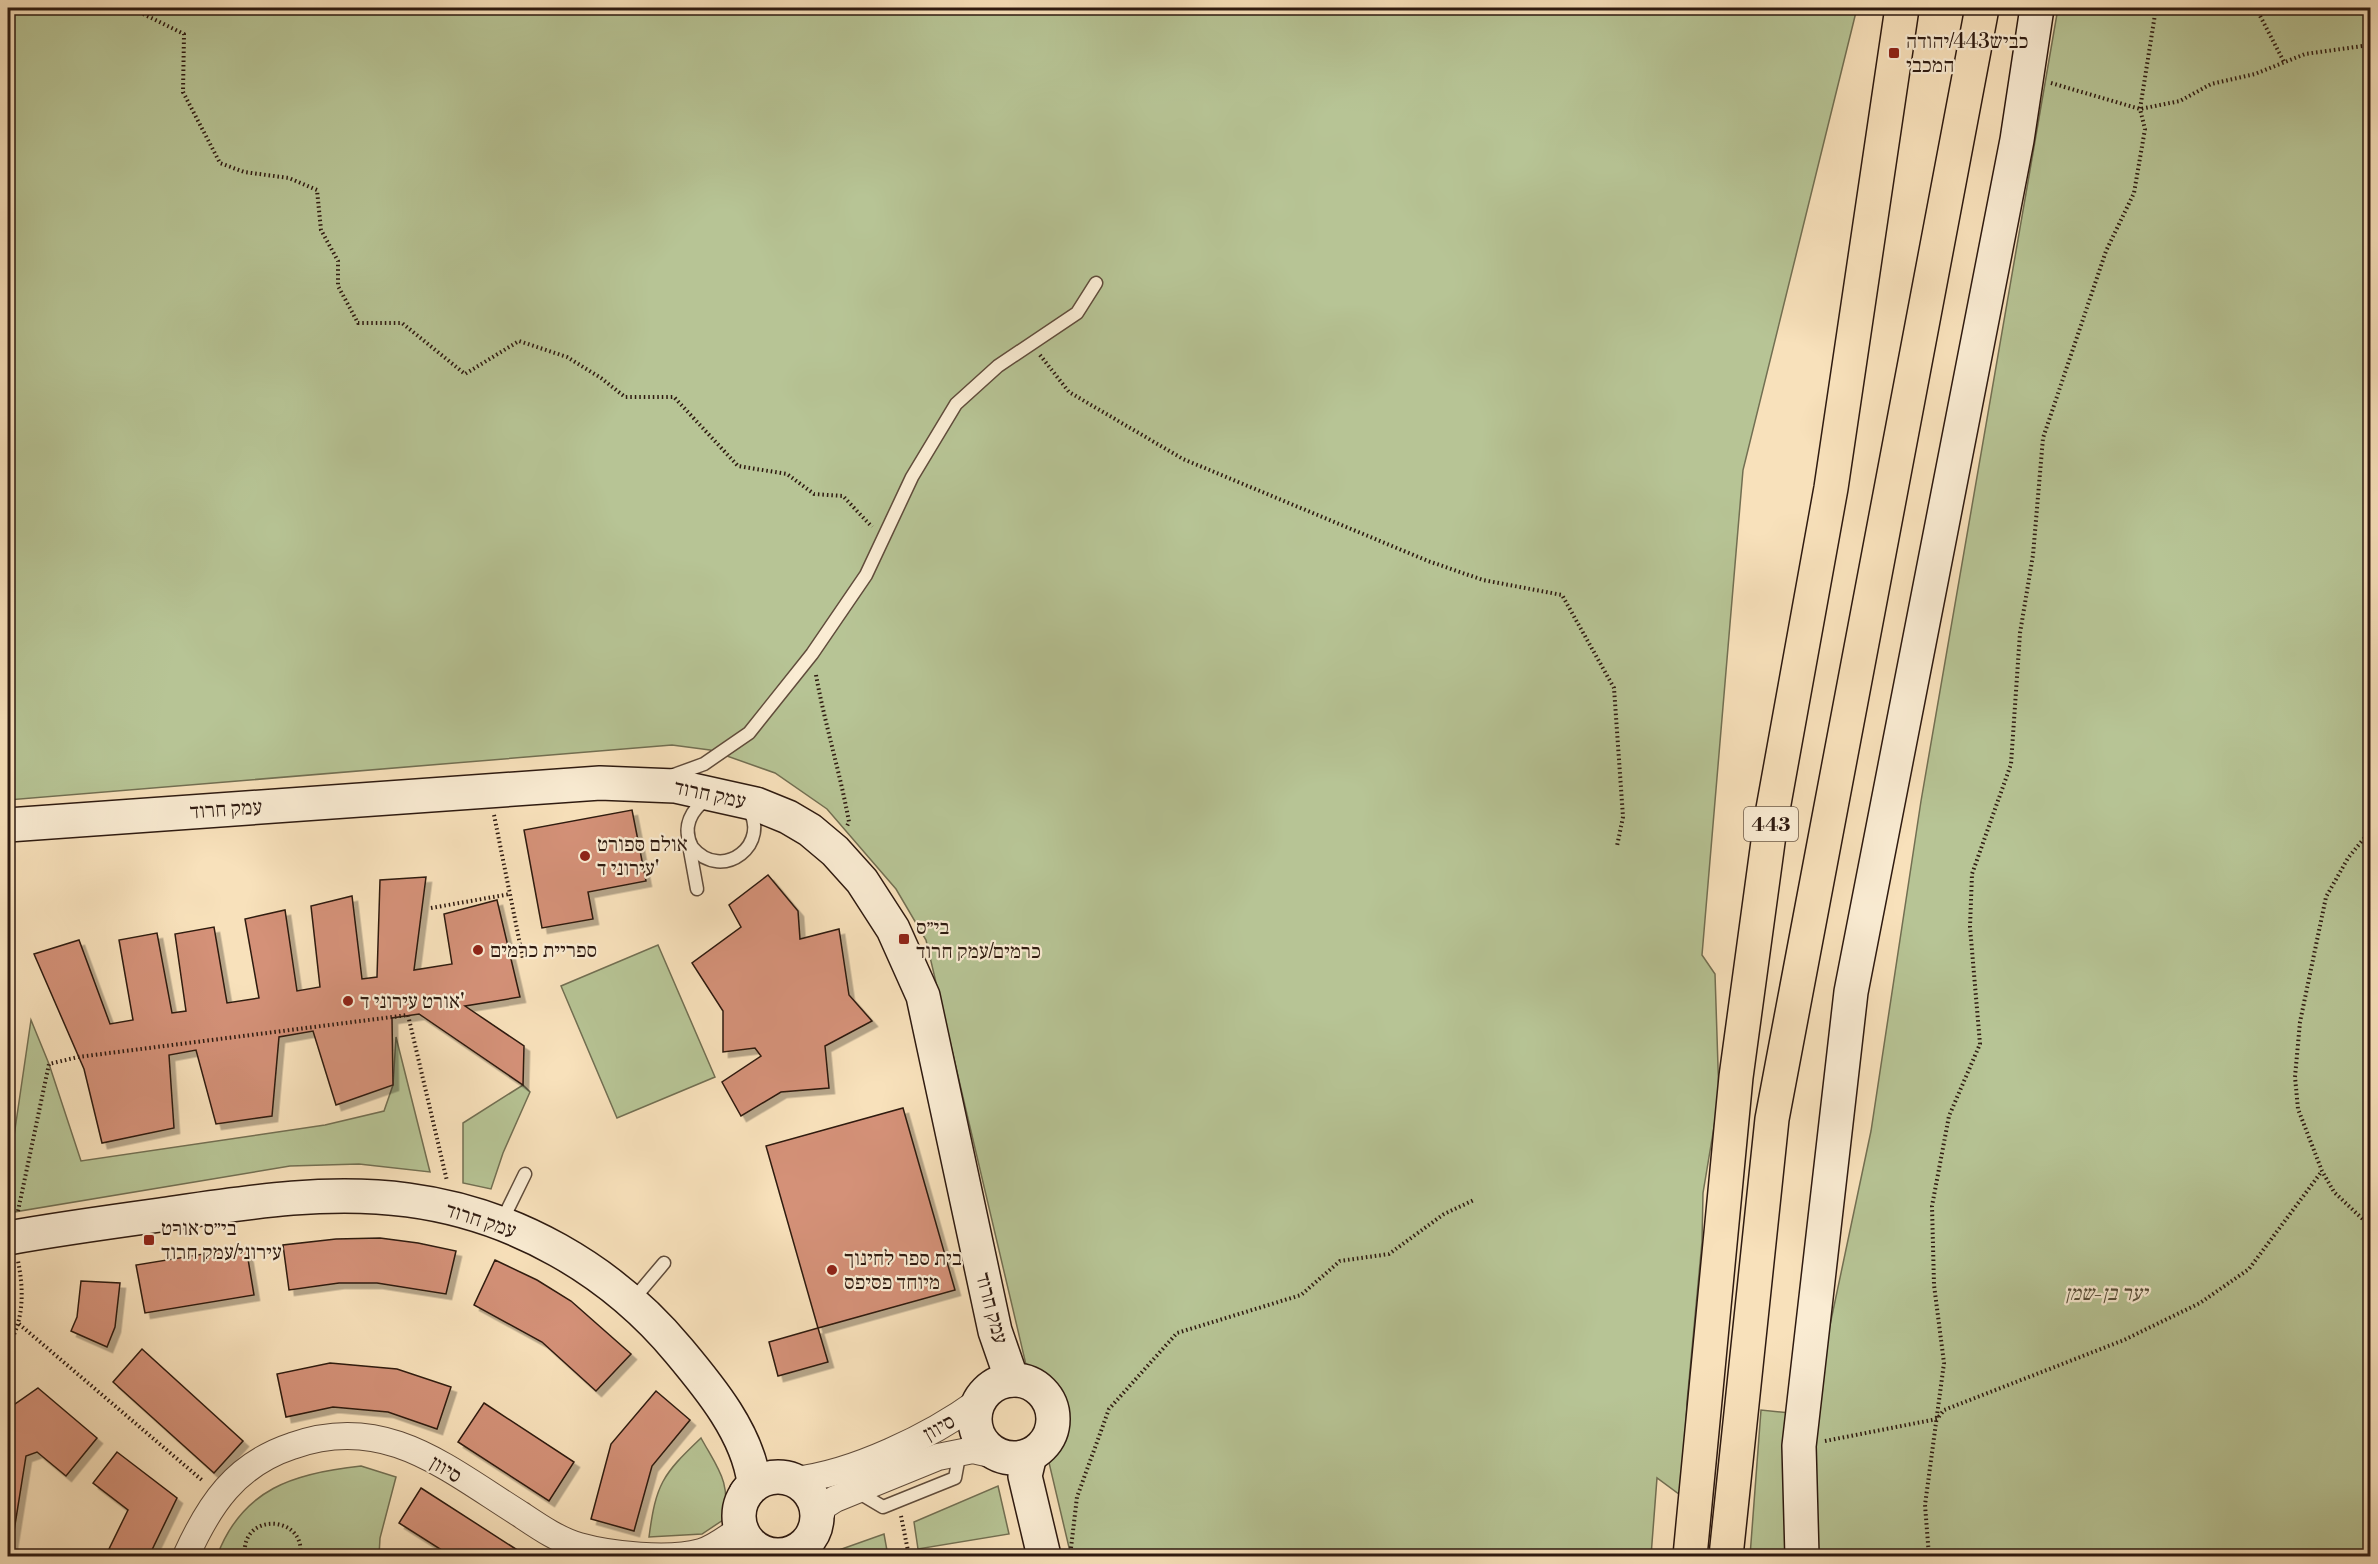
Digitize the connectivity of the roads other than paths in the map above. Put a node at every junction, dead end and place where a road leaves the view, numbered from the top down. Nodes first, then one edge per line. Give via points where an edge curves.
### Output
1 (1902, 8) edge
2 (1982, 8) edge
3 (2037, 8) edge
4 (1096, 283) dead end
5 (652, 784) junction
6 (732, 798) junction
7 (8, 825) edge
8 (689, 841) junction
9 (697, 890) dead end
10 (525, 1174) dead end
11 (501, 1224) junction
12 (13, 1228) edge
13 (664, 1263) dead end
14 (632, 1301) junction
15 (1012, 1380) junction
16 (979, 1401) junction
17 (960, 1452) junction
18 (1014, 1456) junction
19 (794, 1480) junction
20 (855, 1491) junction
21 (746, 1493) junction
22 (818, 1521) junction
23 (741, 1529) junction
24 (1690, 1554) edge
25 (771, 1556) edge
26 (1057, 1556) edge
27 (186, 1557) edge
28 (1726, 1557) edge
29 (1802, 1557) edge

1 - 24 highway, 443 via 1831,488 1771,820 1736,1077
2 - 28 highway, 443 via 1772,1119
3 - 29 street via 2017,140 1851,992 1799,1446
4 - 5 lane via 1077,314 998,366 956,404 912,477 866,575 812,654 749,733 704,764
5 - 6 street, עמק חרוד
5 - 7 street, עמק חרוד via 600,783
6 - 8 lane via 708,798 692,812
6 - 8 lane via 751,812 754,829 748,848 720,863 697,853
6 - 15 street, עמק חרוד via 788,818 835,851 862,881 893,929 923,996 995,1330
8 - 9 lane
10 - 11 lane
11 - 12 street, עמק חרוד via 408,1200 359,1197 251,1201
11 - 14 street, עמק חרוד via 587,1267
13 - 14 lane
14 - 21 street, עמק חרוד via 702,1378 740,1437 752,1466 753,1483
15 - 16 street via 987,1390
15 - 18 street via 1040,1389 1052,1410 1053,1423 1050,1437 1041,1448
16 - 18 street via 975,1428 987,1448
16 - 19 street, סיוון via 928,1435 826,1476
17 - 18 street, סיוון
17 - 20 street, סיוון
17 - 20 lane via 955,1478 898,1501 883,1506
18 - 26 street
19 - 21 street via 768,1477
19 - 22 street via 811,1494
20 - 22 street, סיוון via 824,1506
21 - 23 street via 740,1505
22 - 25 street via 806,1545 785,1555
23 - 25 street via 747,1541
23 - 27 street, סיוון via 702,1552 665,1556 580,1546 552,1535 416,1451 382,1439 347,1434 278,1450 246,1470 219,1495 202,1520

